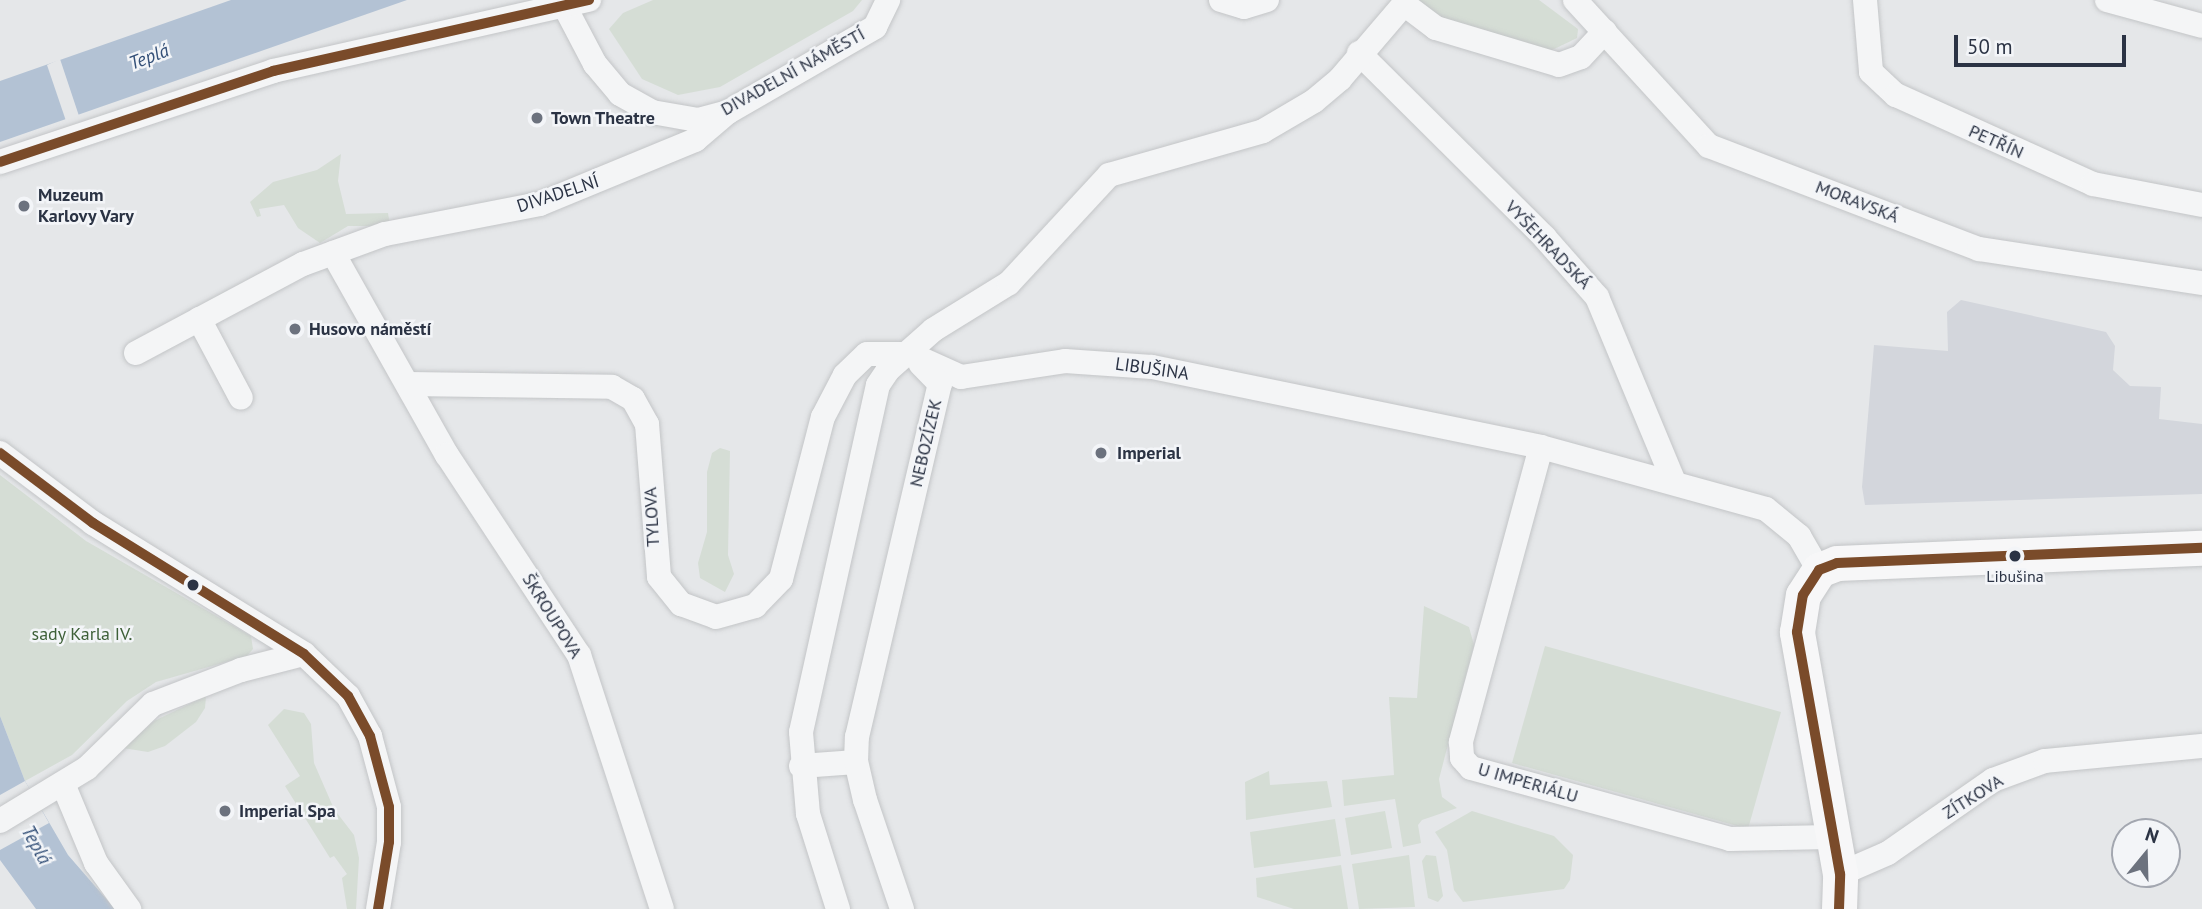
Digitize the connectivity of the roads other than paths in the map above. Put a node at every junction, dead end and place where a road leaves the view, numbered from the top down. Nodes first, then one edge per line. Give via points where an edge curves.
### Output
1 (589, 0) edge
2 (888, 0) edge
3 (1221, 0) edge
4 (1267, 0) edge
5 (1576, 0) edge
6 (1865, 0) edge
7 (2107, 0) edge
8 (1402, 2) edge
9 (550, 7) edge
10 (2202, 26) edge
11 (1605, 31) junction
12 (1359, 53) junction
13 (728, 112) junction
14 (0, 162) edge
15 (2202, 205) edge
16 (333, 253) junction
17 (2202, 283) edge
18 (199, 319) junction
19 (136, 353) dead end
20 (911, 354) junction
21 (408, 384) junction
22 (241, 398) dead end
23 (1541, 447) junction
24 (0, 453) edge
25 (1673, 480) junction
26 (2202, 548) edge
27 (1819, 570) junction
28 (304, 654) junction
29 (2202, 746) edge
30 (856, 762) junction
31 (801, 766) junction
32 (63, 784) junction
33 (0, 821) edge
34 (1831, 837) junction
35 (1840, 874) junction
36 (129, 909) edge
37 (378, 909) edge
38 (662, 909) edge
39 (838, 909) edge
40 (902, 909) edge
41 (1839, 909) edge

1 - 9 street
2 - 13 street, DIVADELNÍ NÁMĚSTÍ via 875,27
3 - 4 street via 1244,7
5 - 11 street, MORAVSKÁ
6 - 15 street, PETŘÍN via 1871,72 1896,95 2093,184
7 - 10 street
8 - 11 street via 1436,28 1559,65 1581,57
8 - 12 street
9 - 13 street, DIVADELNÍ NÁMĚSTÍ via 595,64 635,104 698,120
9 - 14 street via 273,71
11 - 17 street, MORAVSKÁ via 1709,146 1979,249
12 - 20 street via 1314,101 1264,131 1109,175 1089,191 1009,283 933,330
12 - 25 street, VYŠEHRADSKÁ via 1545,238 1597,297
13 - 16 street, DIVADELNÍ via 695,141 540,204 385,234
16 - 18 street via 285,271
16 - 21 street
18 - 19 street
18 - 22 street
20 - 21 street, TYLOVA via 867,354 845,375 823,417 780,579 755,606 716,617 681,604 659,577 647,424 633,399 611,387
20 - 23 street, LIBUŠINA via 961,377 1065,361 1152,367
20 - 30 street, NEBOZÍZEK via 940,384 857,737
20 - 31 street via 888,370 878,385 801,732
21 - 38 street, ŠKROUPOVA via 447,455 579,655
23 - 25 street, LIBUŠINA
23 - 34 street, U IMPERIÁLU via 1461,742 1462,758 1471,768 1730,839
24 - 28 street via 93,523
25 - 27 street, LIBUŠINA via 1766,509 1799,536
26 - 27 street via 1837,563
27 - 34 street via 1803,595 1797,632
28 - 32 street via 242,670 153,704 87,768
28 - 37 street via 348,696 370,736 384,782 389,842
29 - 35 street, ZÍTKOVA via 2045,761 1993,780 1888,853
30 - 31 street
30 - 40 street, NEBOZÍZEK
31 - 39 street via 808,814
32 - 33 street
32 - 36 street via 96,863
34 - 35 street
35 - 41 street

